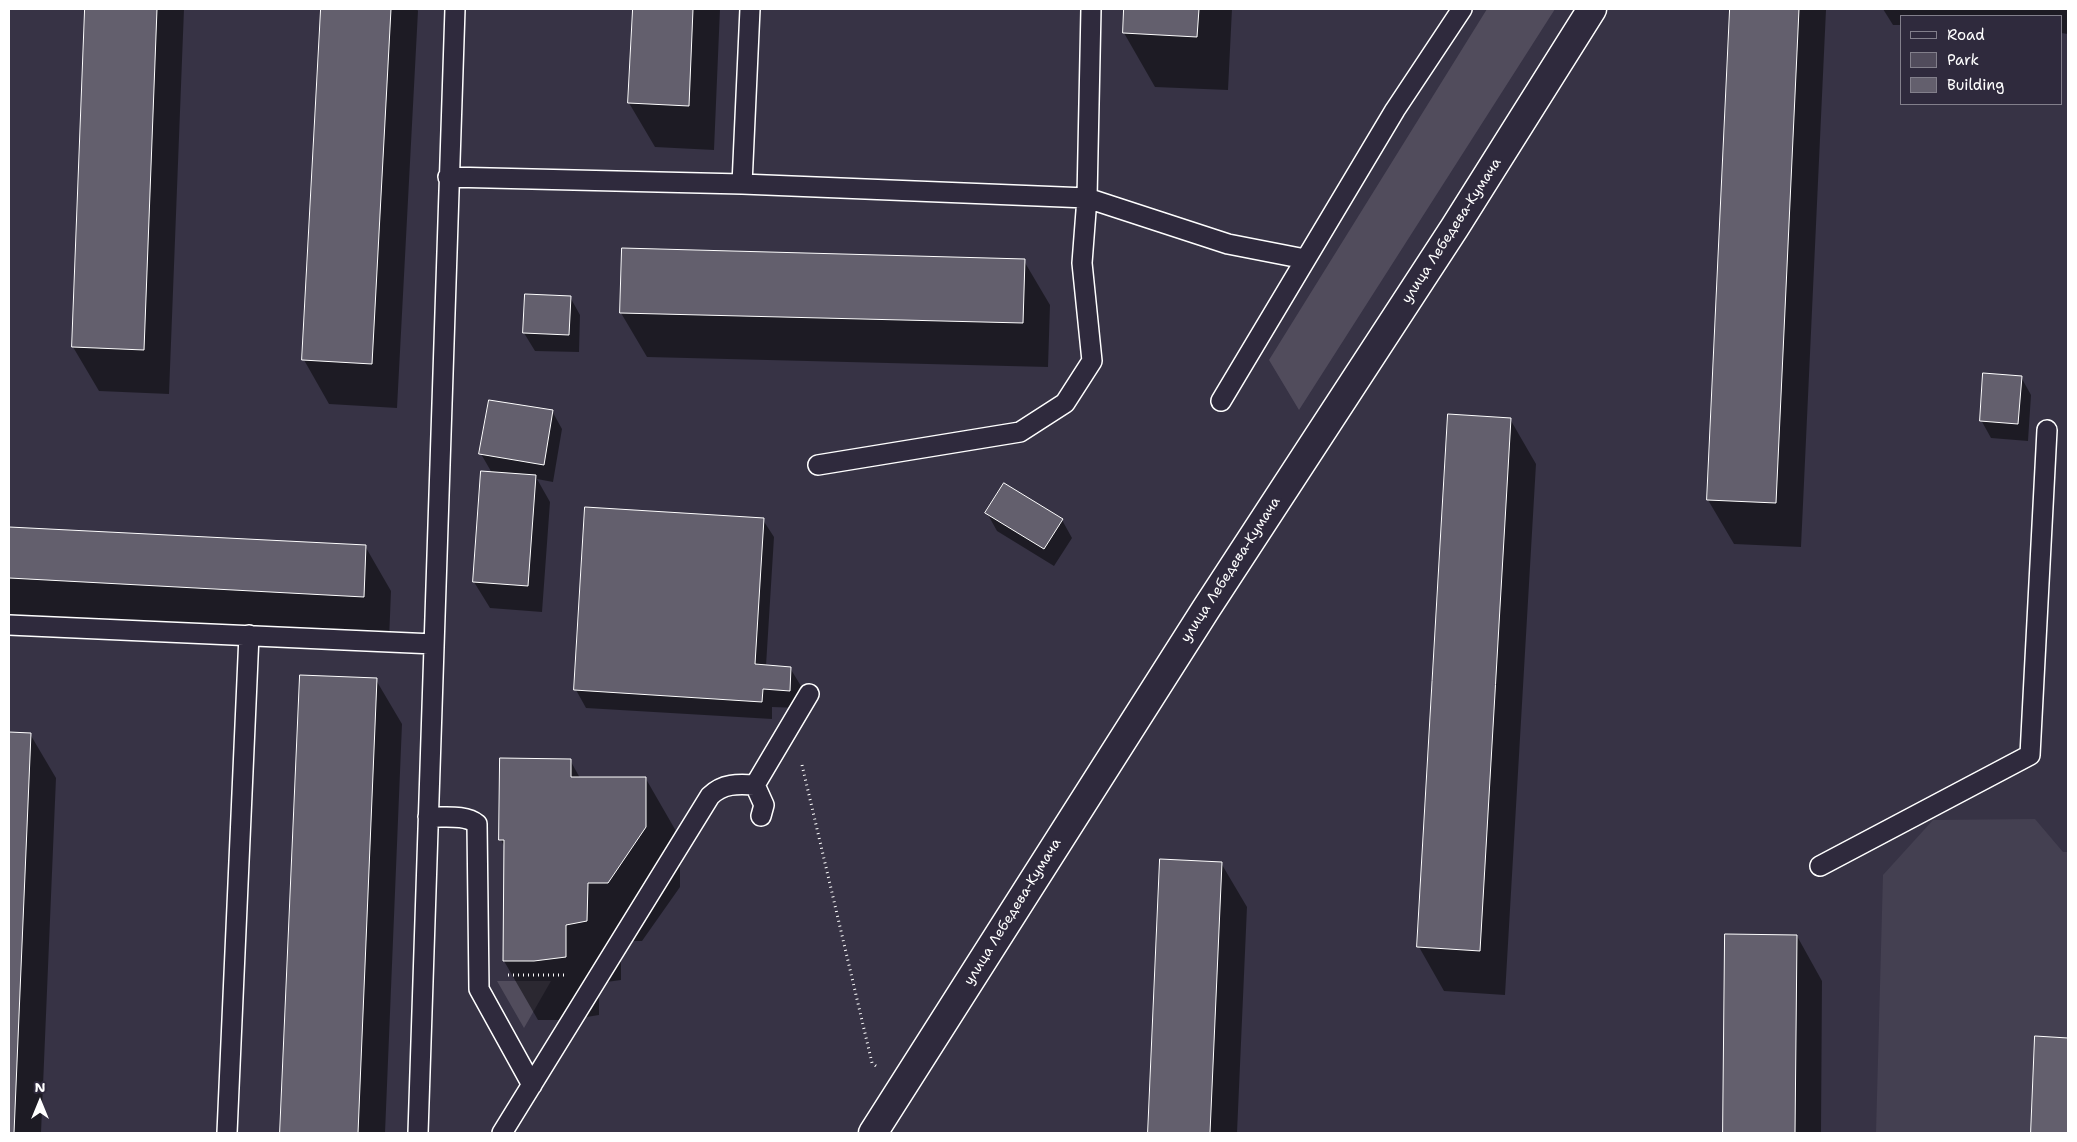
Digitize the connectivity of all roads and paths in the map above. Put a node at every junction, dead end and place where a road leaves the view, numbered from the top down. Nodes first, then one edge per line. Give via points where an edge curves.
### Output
1 (455, 9) edge
2 (750, 9) edge
3 (1091, 9) edge
4 (1462, 9) edge
5 (1592, 9) edge
6 (448, 177) junction
7 (742, 184) junction
8 (1087, 198) junction
9 (1305, 259) junction
10 (1221, 402) dead end
11 (2047, 430) dead end
12 (818, 465) dead end
13 (9, 626) edge
14 (249, 635) junction
15 (434, 644) junction
16 (809, 694) dead end
17 (792, 723) junction
18 (755, 785) junction
19 (761, 816) dead end
20 (428, 818) junction
21 (1820, 866) dead end
22 (477, 974) junction
23 (600, 975) junction
24 (904, 1084) junction
25 (532, 1085) junction
26 (227, 1133) edge
27 (418, 1133) edge
28 (502, 1133) edge
29 (873, 1133) edge

1 - 6 lane
2 - 7 lane
3 - 8 lane
4 - 9 lane via 1395,110
5 - 24 street, улица Лебедева-Кумача
6 - 7 lane
6 - 15 lane
7 - 8 lane
8 - 9 lane via 1228,244
8 - 12 lane via 1082,263 1092,361 1065,403 1020,432
9 - 10 lane
11 - 21 lane via 2030,755
13 - 14 lane
14 - 15 lane
14 - 26 lane
15 - 20 lane
16 - 17 lane
17 - 18 lane
17 - 24 path via 872,1063
18 - 19 lane via 764,804
18 - 23 lane via 733,784 718,788 710,796
20 - 22 lane via 464,818 477,824
20 - 27 lane
22 - 23 path
22 - 25 lane via 485,1003
23 - 25 lane
24 - 29 street, улица Лебедева-Кумача
25 - 28 lane

